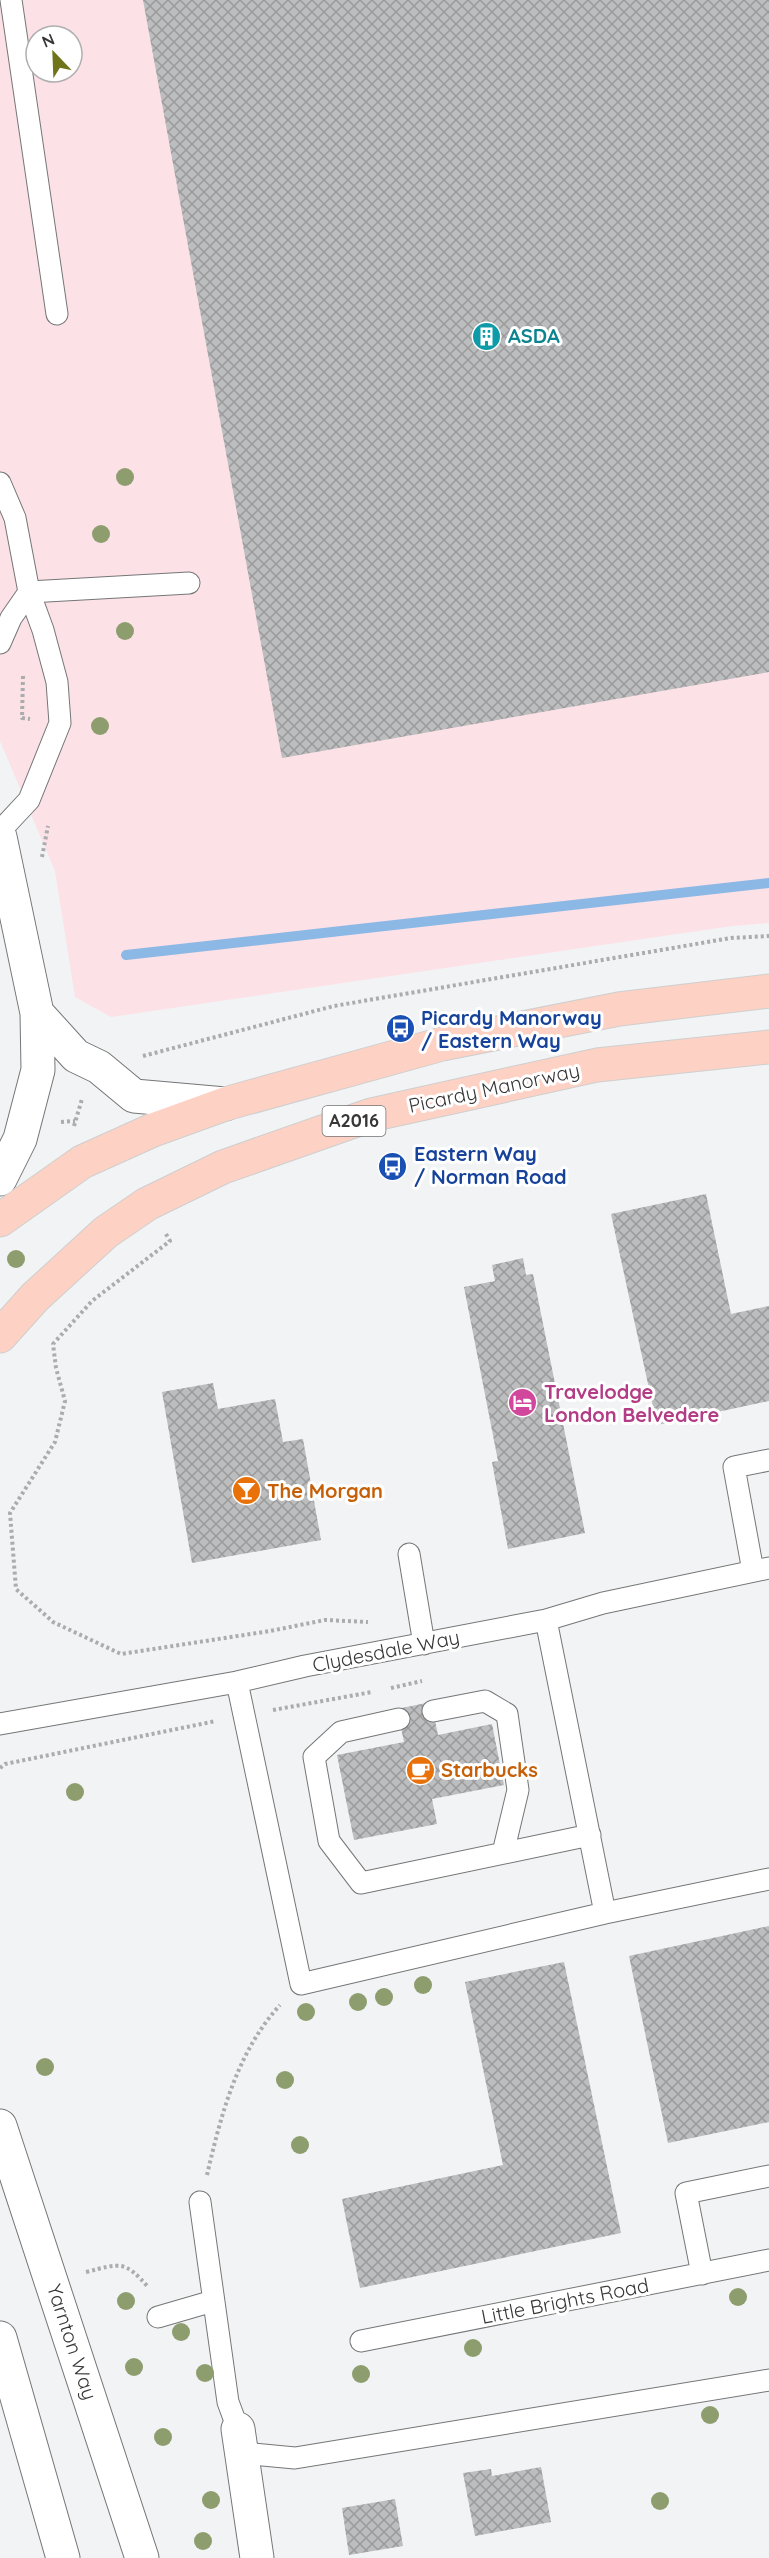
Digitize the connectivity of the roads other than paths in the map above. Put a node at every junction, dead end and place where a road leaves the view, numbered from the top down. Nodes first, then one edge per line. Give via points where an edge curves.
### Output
1 (11, 0) edge
2 (57, 314) dead end
3 (0, 483) edge
4 (189, 583) dead end
5 (29, 592) junction
6 (0, 644) edge
7 (0, 831) edge
8 (0, 837) edge
9 (32, 987) junction
10 (769, 990) edge
11 (769, 1047) edge
12 (225, 1104) junction
13 (0, 1179) edge
14 (0, 1220) edge
15 (0, 1336) edge
16 (769, 1460) edge
17 (409, 1554) dead end
18 (761, 1569) edge
19 (546, 1620) junction
20 (424, 1644) junction
21 (237, 1682) junction
22 (433, 1711) dead end
23 (399, 1719) dead end
24 (0, 1724) edge
25 (590, 1835) junction
26 (503, 1853) junction
27 (769, 1879) edge
28 (605, 1913) junction
29 (0, 2126) edge
30 (769, 2176) edge
31 (200, 2202) road end
32 (769, 2260) edge
33 (702, 2274) junction
34 (213, 2301) junction
35 (165, 2315) road end
36 (0, 2338) edge
37 (361, 2341) dead end
38 (769, 2380) edge
39 (240, 2441) junction
40 (63, 2558) edge
41 (142, 2558) edge
42 (257, 2558) edge

1 - 2 lane
3 - 5 lane via 15,518
4 - 5 lane
5 - 6 lane via 11,618
5 - 7 lane via 57,682 60,723 29,800
8 - 9 street
9 - 12 street via 76,1056 99,1067 134,1096
9 - 13 street via 38,1070 20,1139
10 - 12 main road, A2016 via 619,1009 442,1044
11 - 15 main road, Picardy Manorway / A2016 via 597,1065 371,1115 223,1167 147,1204 106,1232 35,1296
12 - 14 main road, A2016 via 82,1162
16 - 18 lane via 734,1467
17 - 20 lane
18 - 19 lane, Clydesdale Way via 603,1603
19 - 20 lane, Clydesdale Way
19 - 25 lane
20 - 21 lane, Clydesdale Way
21 - 24 lane, Clydesdale Way
21 - 28 lane via 301,1984
22 - 26 lane via 485,1701 507,1714 518,1790
23 - 26 lane via 341,1732 314,1757 329,1841 361,1883
25 - 26 lane
25 - 28 lane
27 - 28 lane
29 - 41 street, Yarnton Way
30 - 33 lane via 686,2193
31 - 34 lane
32 - 33 lane, Little Brights Road
33 - 37 lane, Little Brights Road
34 - 35 lane
34 - 39 lane via 228,2402
36 - 40 street
38 - 39 lane via 295,2458
39 - 42 street

